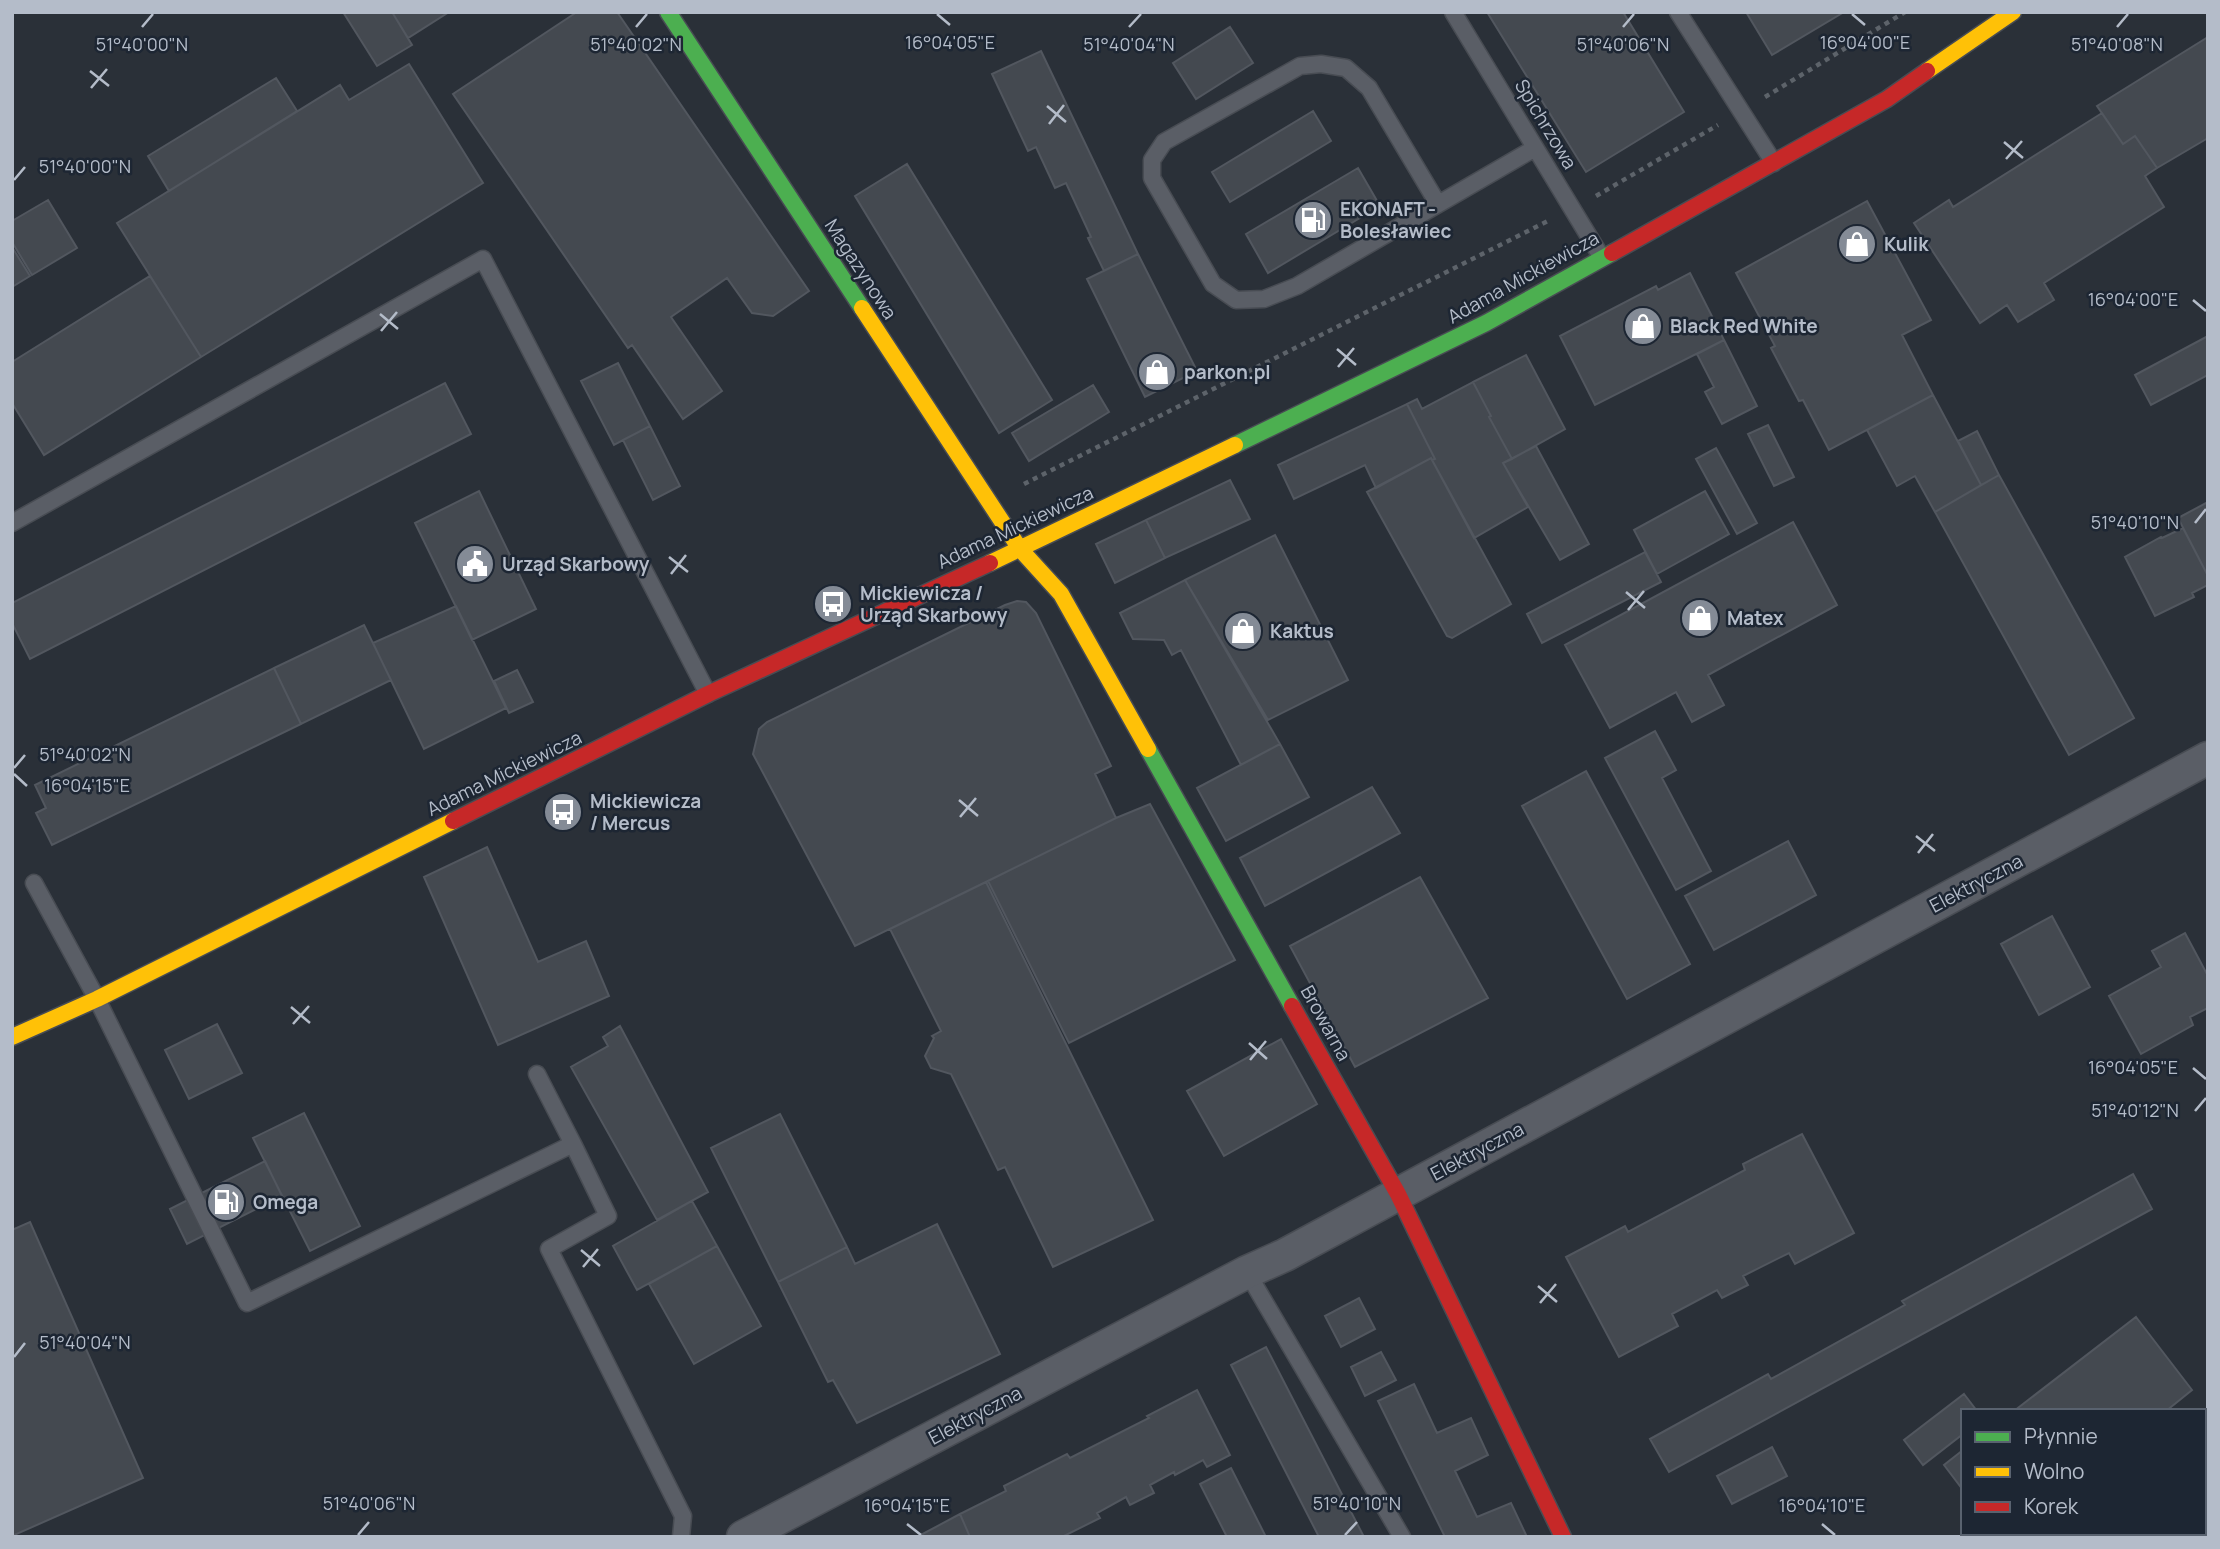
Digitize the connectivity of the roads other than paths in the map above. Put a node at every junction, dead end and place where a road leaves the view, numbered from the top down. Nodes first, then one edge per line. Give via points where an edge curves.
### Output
1 (668, 12) edge
2 (1453, 12) edge
3 (1678, 12) edge
4 (2013, 12) edge
5 (1535, 148) junction
6 (1774, 163) junction
7 (1438, 204) junction
8 (1602, 258) junction
9 (12, 523) edge
10 (1020, 549) junction
11 (708, 694) junction
12 (2208, 758) edge
13 (34, 883) dead end
14 (97, 999) junction
15 (12, 1037) edge
16 (537, 1074) dead end
17 (573, 1144) junction
18 (1398, 1194) junction
19 (1247, 1272) junction
20 (681, 1537) edge
21 (743, 1537) edge
22 (1402, 1537) edge
23 (1563, 1537) edge

1 - 10 street, Magazynowa
2 - 5 lane, Spichrzowa
3 - 6 lane
4 - 6 street, Adama Mickiewicza via 1887,99
5 - 7 lane
5 - 8 lane, Spichrzowa
6 - 8 street, Adama Mickiewicza
7 - 7 lane via 1297,286 1264,299 1236,299 1213,284 1152,178 1152,160 1164,142 1300,66 1321,64 1346,68 1369,88
8 - 10 street, Adama Mickiewicza via 1486,323
9 - 11 lane via 483,259
10 - 11 street, Adama Mickiewicza
10 - 18 street, Browarna via 1060,594
11 - 14 street, Adama Mickiewicza
12 - 18 street, Elektryczna
13 - 14 lane
14 - 15 street, Adama Mickiewicza
14 - 17 lane via 247,1303
16 - 17 lane
17 - 20 lane via 608,1216 549,1249 683,1516
18 - 19 street, Elektryczna
18 - 23 street, Browarna
19 - 21 street, Elektryczna
19 - 22 lane

